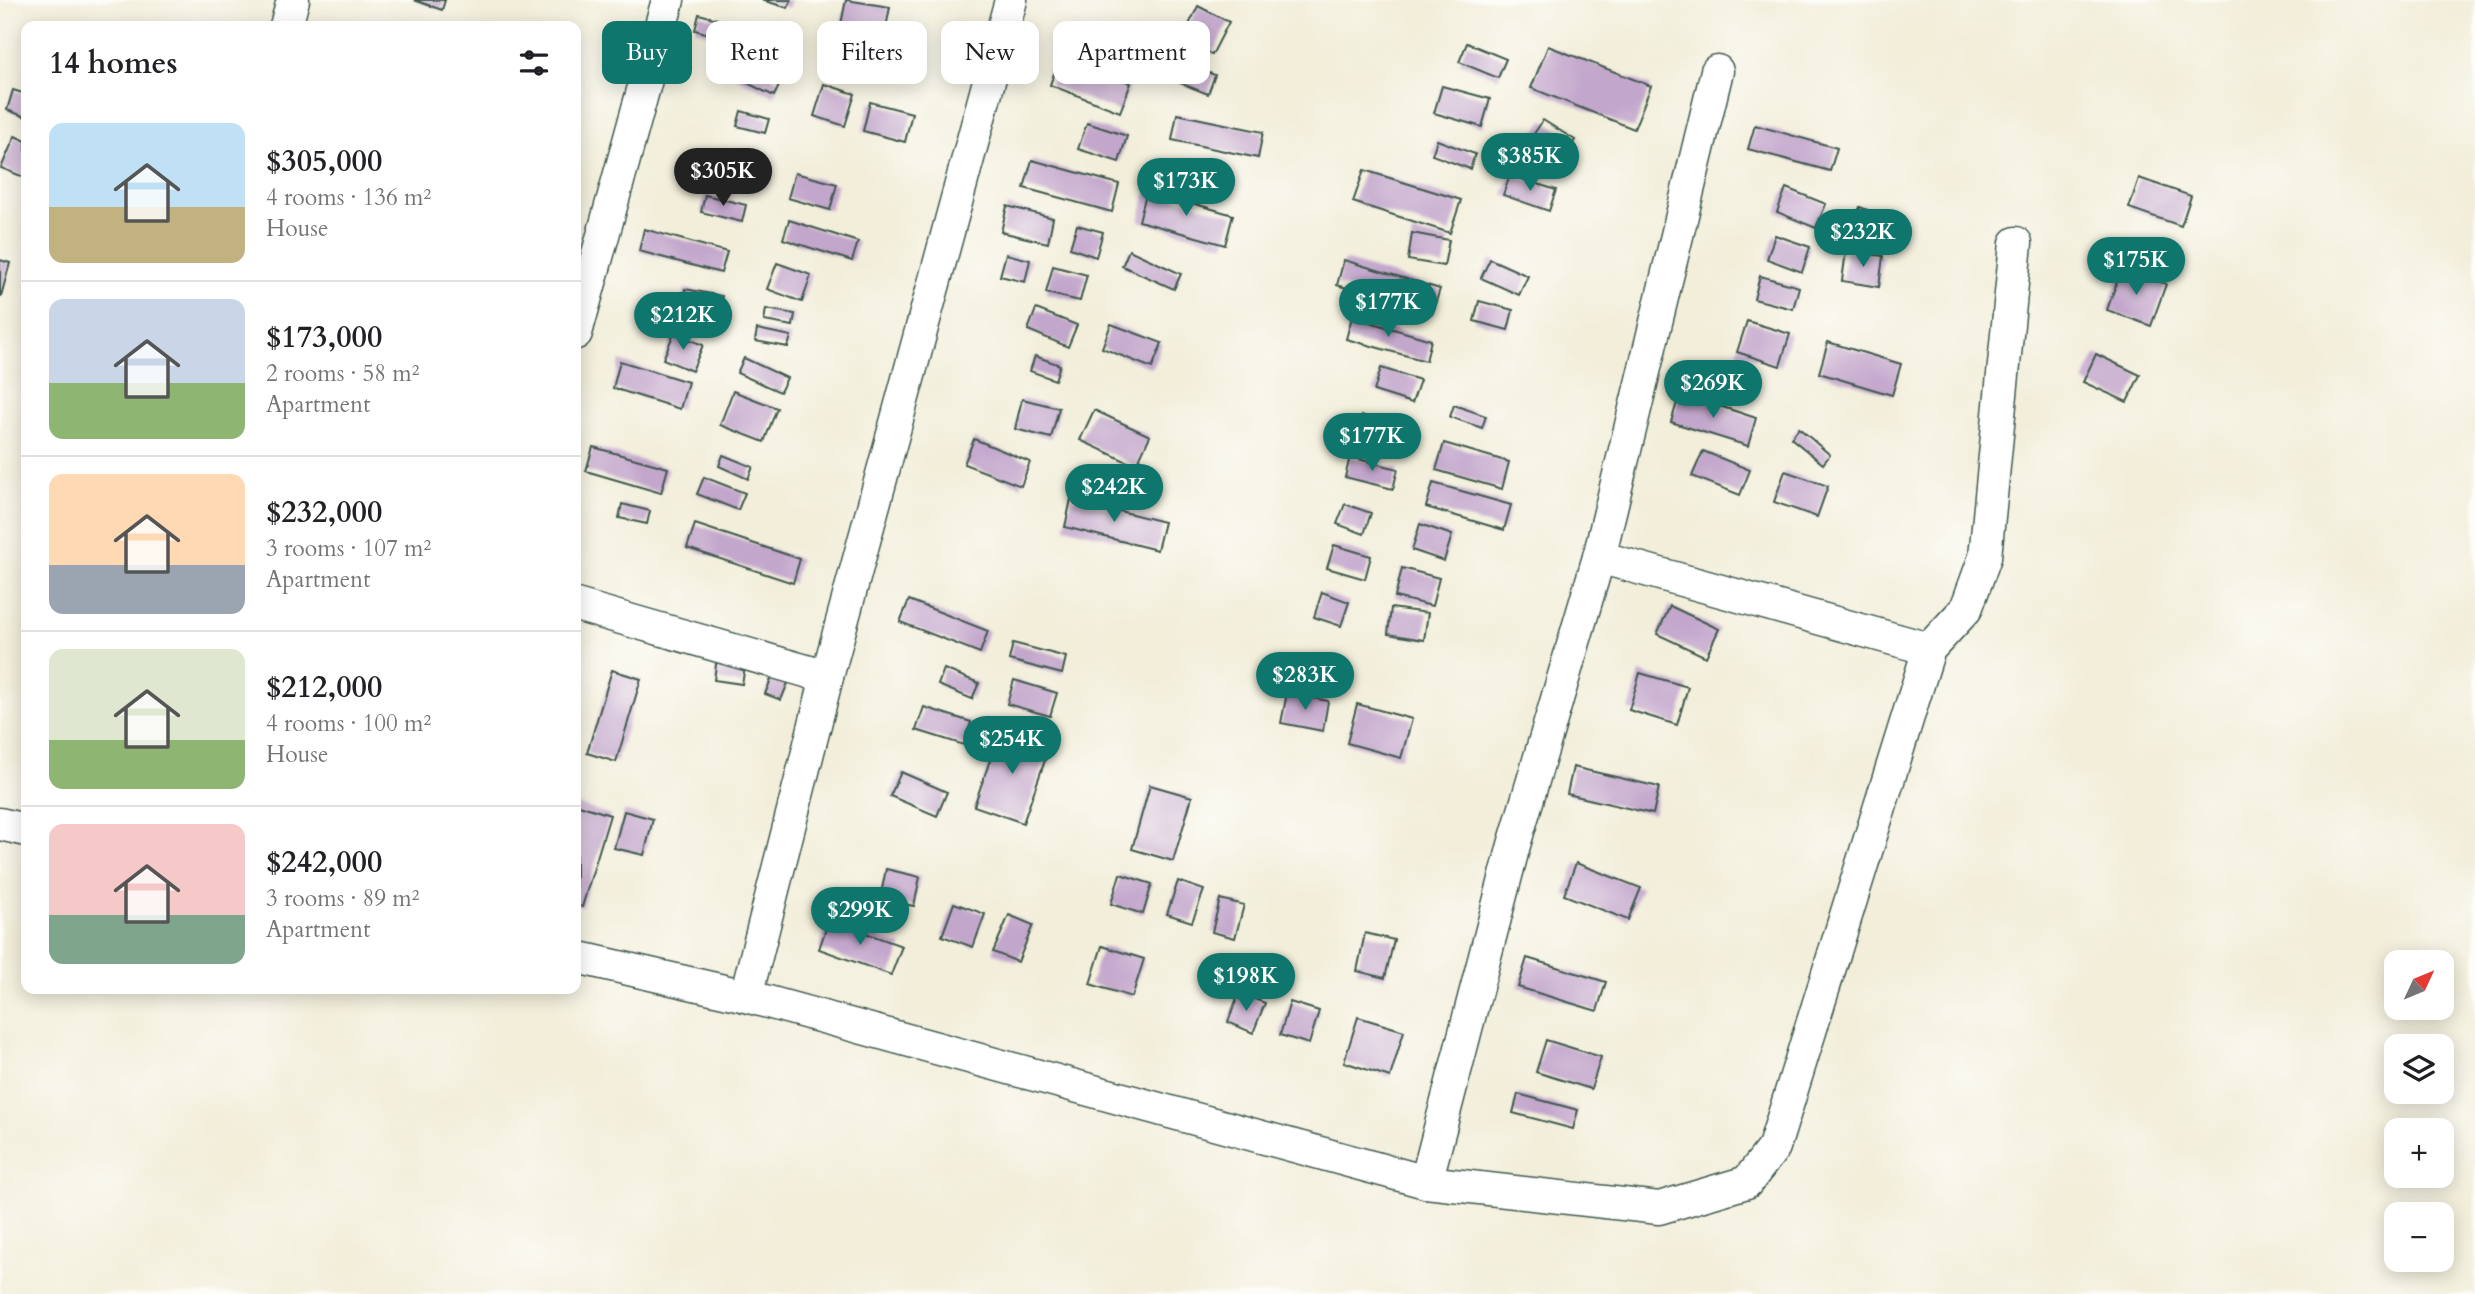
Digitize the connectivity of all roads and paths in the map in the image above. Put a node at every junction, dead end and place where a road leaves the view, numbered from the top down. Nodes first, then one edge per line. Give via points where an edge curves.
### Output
1 (293, 0) edge
2 (668, 0) edge
3 (1011, 0) edge
4 (287, 21) edge
5 (1717, 71) dead end
6 (2015, 243) dead end
7 (581, 315) edge
8 (1599, 558) junction
9 (581, 606) edge
10 (1929, 649) junction
11 (827, 677) junction
12 (0, 824) edge
13 (21, 829) edge
14 (581, 958) edge
15 (746, 996) junction
16 (1426, 1181) junction

1 - 4 street
2 - 7 street
3 - 11 street
5 - 8 street
6 - 10 street via 1985,557 1966,609
8 - 10 street
8 - 16 street via 1514,845
9 - 11 street
10 - 16 street via 1774,1147 1747,1182 1659,1208
11 - 15 street
12 - 13 street
14 - 15 street
15 - 16 street

